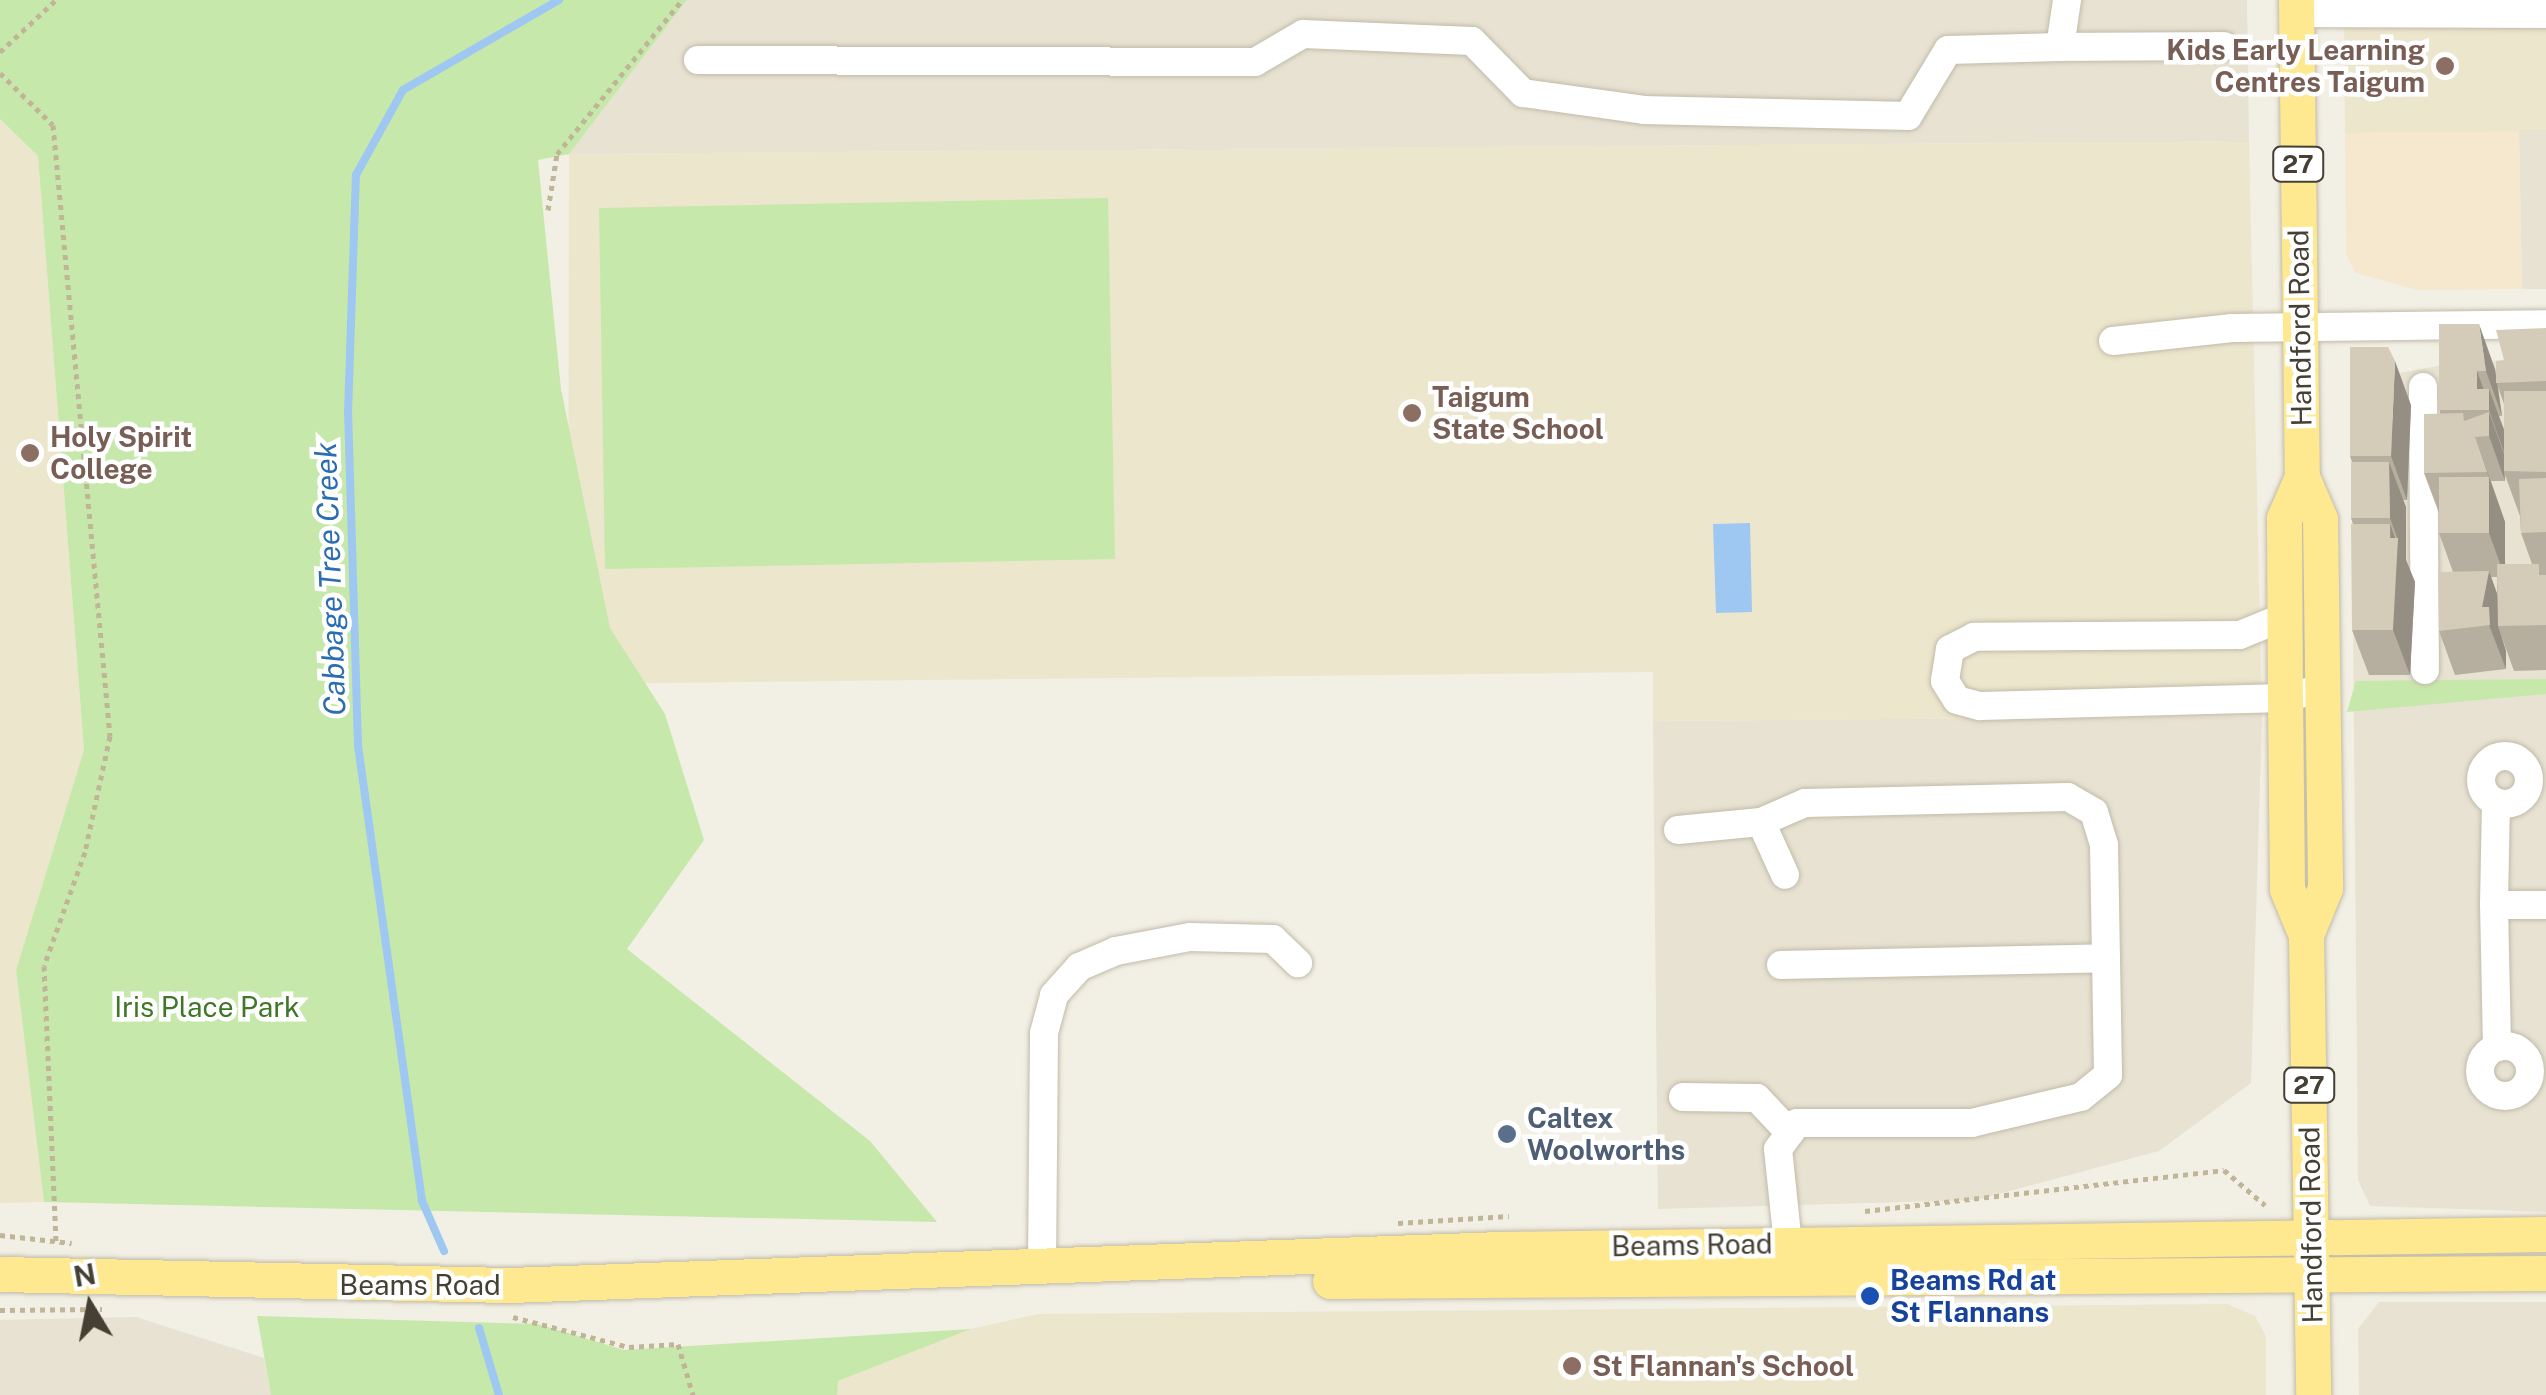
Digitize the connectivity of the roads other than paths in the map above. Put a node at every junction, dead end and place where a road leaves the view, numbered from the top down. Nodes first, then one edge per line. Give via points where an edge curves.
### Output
1 (2067, 0) edge
2 (2296, 6) edge
3 (2546, 14) edge
4 (2224, 46) dead end
5 (2060, 47) junction
6 (698, 60) dead end
7 (2546, 324) edge
8 (2300, 328) junction
9 (2113, 341) dead end
10 (2423, 388) dead end
11 (2302, 477) junction
12 (2460, 593) edge
13 (2425, 594) junction
14 (2284, 617) junction
15 (2425, 670) dead end
16 (2322, 688) junction
17 (2285, 698) junction
18 (2496, 803) dead end
19 (1761, 822) junction
20 (1678, 830) dead end
21 (1785, 875) dead end
22 (2494, 905) junction
23 (2546, 905) edge
24 (2306, 935) junction
25 (2106, 958) junction
26 (1298, 963) dead end
27 (1781, 965) dead end
28 (2496, 1047) dead end
29 (1683, 1097) dead end
30 (1790, 1133) junction
31 (2546, 1234) edge
32 (2311, 1235) junction
33 (1787, 1243) junction
34 (1042, 1267) junction
35 (2546, 1273) edge
36 (0, 1274) edge
37 (2312, 1275) junction
38 (840, 1279) junction
39 (1792, 1280) junction
40 (2313, 1395) edge

1 - 5 street
2 - 3 street
2 - 8 main road, Handford Road / 27
4 - 5 street
5 - 6 street via 1948,50 1908,116 1644,110 1523,93 1472,42 1454,40 1303,34 1255,62
7 - 8 street
8 - 9 street
8 - 11 main road, Handford Road / 27
10 - 13 street
11 - 14 main road, Handford Road / 27 via 2284,518
11 - 16 main road, Handford Road / 27 via 2320,519
12 - 13 street
13 - 15 street
14 - 17 main road, Handford Road / 27
14 - 17 street via 2240,635 1974,637 1950,648 1944,668 1957,700 1980,706
16 - 17 street
16 - 24 main road, Handford Road / 27 via 2325,888
17 - 24 main road, Handford Road / 27 via 2288,889
18 - 22 street
19 - 20 street
19 - 21 street
19 - 25 street via 1805,803 2068,797 2094,812 2104,845
22 - 23 street
22 - 28 street
24 - 32 main road, Handford Road / 27
25 - 27 street
25 - 30 street via 2108,1075 2081,1097 1972,1123 1797,1123
26 - 34 street via 1273,939 1190,937 1116,951 1079,967 1054,995 1044,1033
29 - 30 street via 1757,1098
30 - 33 street via 1778,1149
31 - 32 main road, Beams Road
32 - 33 main road, Beams Road
32 - 37 main road, Handford Road / 27
33 - 34 main road, Beams Road
33 - 39 street
34 - 38 main road, Beams Road
35 - 37 main road, Beams Road
36 - 38 main road, Beams Road via 331,1286
37 - 39 main road, Beams Road
37 - 40 main road, Handford Road / 27
38 - 39 main road, Beams Road via 916,1287

